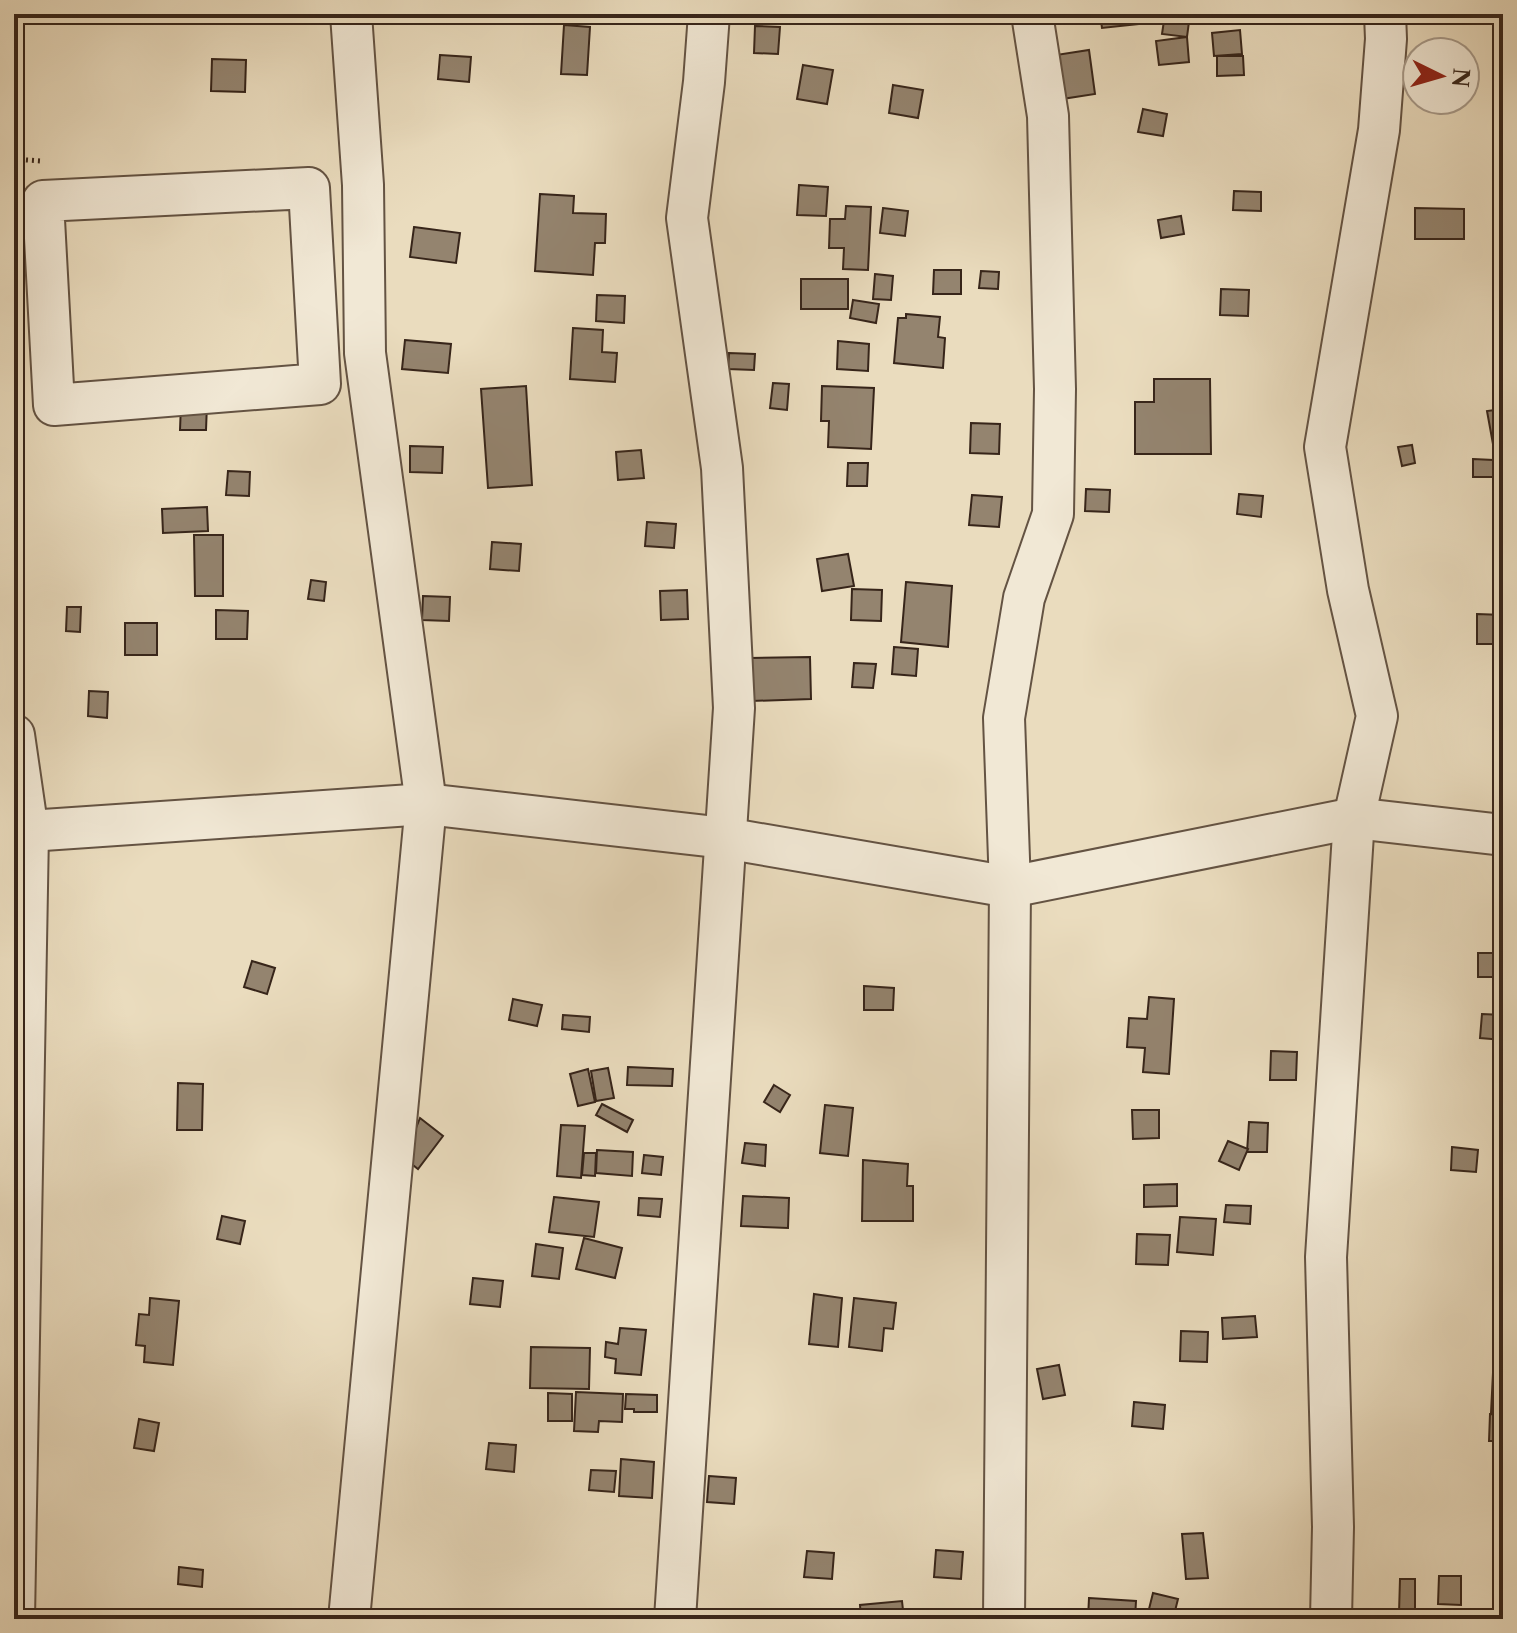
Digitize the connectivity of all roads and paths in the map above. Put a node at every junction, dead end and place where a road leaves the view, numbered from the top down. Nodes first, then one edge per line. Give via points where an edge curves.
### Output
1 (351, 14) edge
2 (709, 14) edge
3 (1032, 14) edge
4 (1385, 14) edge
5 (309, 188) joint
6 (14, 735) edge
7 (426, 804) junction
8 (1354, 818) junction
9 (21, 832) edge
10 (1503, 835) edge
11 (725, 838) junction
12 (1010, 887) junction
13 (14, 1619) edge
14 (349, 1619) edge
15 (675, 1619) edge
16 (1004, 1619) edge
17 (1331, 1619) edge

1 - 7 street via 363,185 365,353
2 - 11 street via 687,218 722,468 734,708
3 - 12 street via 1048,116 1053,514 1024,598 1004,718
4 - 8 street via 1379,130 1325,447 1348,590 1377,716
5 - 5 street via 320,384 54,405 43,201
6 - 9 street
7 - 9 street
7 - 11 street
7 - 14 street
8 - 10 street
8 - 12 street
8 - 17 street via 1326,1257
9 - 13 street
11 - 12 street
11 - 15 street
12 - 16 street

